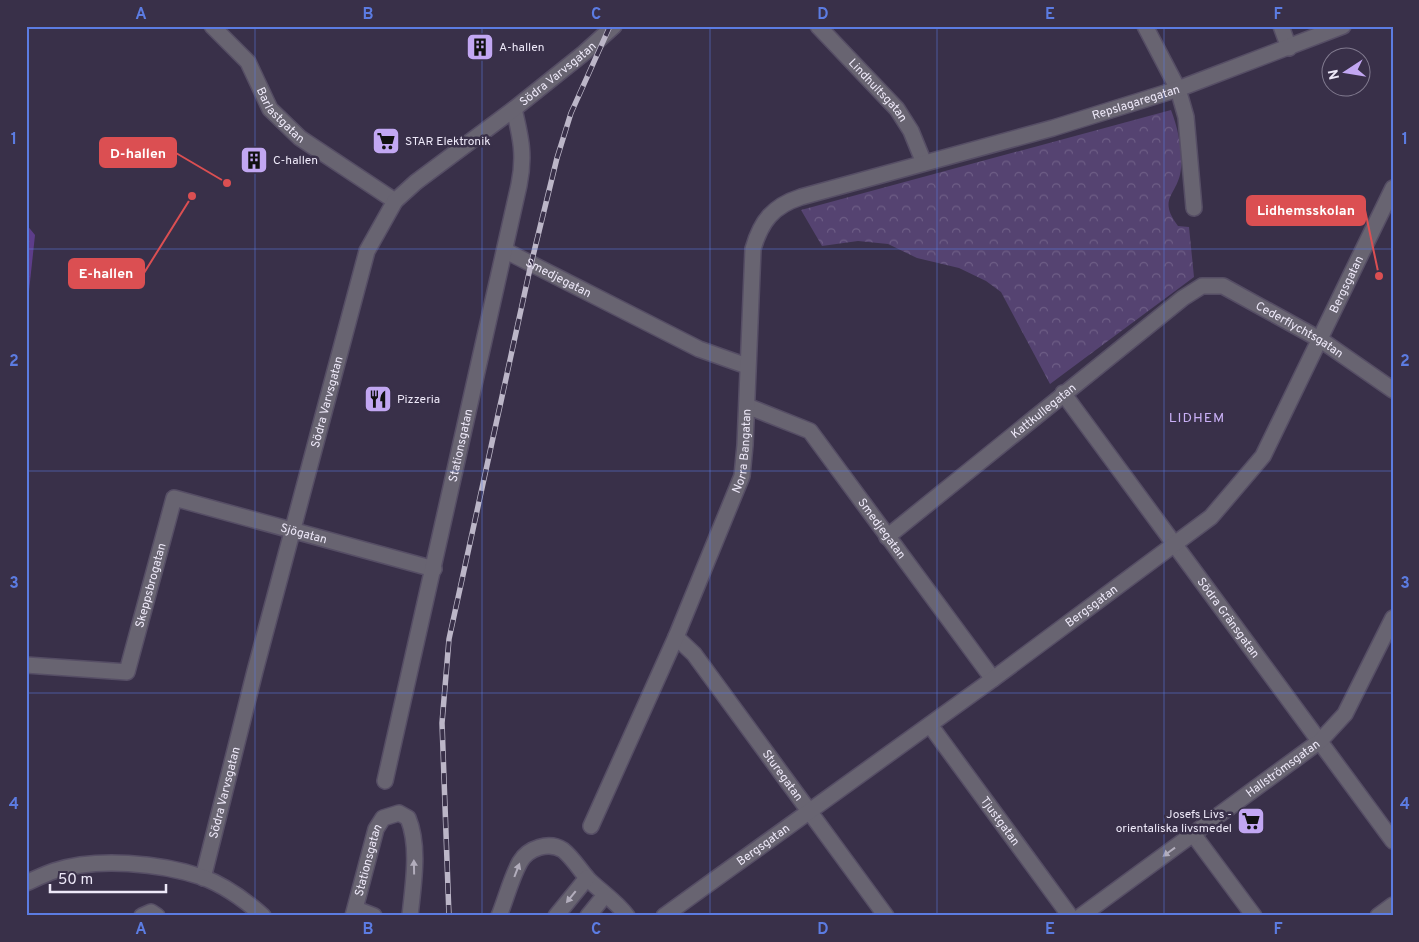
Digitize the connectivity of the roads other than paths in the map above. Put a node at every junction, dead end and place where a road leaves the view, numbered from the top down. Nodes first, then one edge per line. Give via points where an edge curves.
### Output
1 (212, 26) edge
2 (614, 26) edge
3 (818, 26) edge
4 (1145, 26) edge
5 (1281, 26) edge
6 (1343, 26) edge
7 (1288, 48) junction
8 (1178, 89) junction
9 (514, 109) junction
10 (924, 163) junction
11 (1393, 188) edge
12 (395, 201) junction
13 (1194, 208) dead end
14 (506, 251) junction
15 (1202, 286) joint
16 (1321, 340) junction
17 (747, 366) junction
18 (1393, 390) edge
19 (1063, 393) junction
20 (747, 406) junction
21 (174, 498) joint
22 (292, 531) junction
23 (888, 536) junction
24 (1175, 546) junction
25 (434, 570) junction
26 (1393, 618) edge
27 (676, 637) junction
28 (26, 665) edge
29 (993, 679) junction
30 (930, 725) junction
31 (1320, 741) junction
32 (385, 781) dead end
33 (809, 812) junction
34 (591, 826) dead end
35 (1193, 834) junction
36 (1393, 841) edge
37 (203, 878) junction
38 (587, 878) junction
39 (26, 884) edge
40 (605, 895) junction
41 (1393, 905) edge
42 (354, 912) edge
43 (264, 916) edge
44 (374, 916) edge
45 (410, 916) edge
46 (499, 916) edge
47 (556, 916) edge
48 (588, 916) edge
49 (626, 916) edge
50 (664, 916) edge
51 (886, 916) edge
52 (1070, 916) edge
53 (1081, 916) edge
54 (1254, 916) edge
55 (1378, 916) edge

1 - 12 street, Barlastgatan via 248,62 270,110 300,138
2 - 9 street, Södra Varvsgatan
3 - 10 street, Lindhultsgatan via 897,109 911,131
4 - 8 street
5 - 7 street
6 - 7 street, Repslagaregatan
7 - 8 street, Repslagaregatan
8 - 10 street, Repslagaregatan
8 - 13 street via 1186,117
9 - 12 street, Södra Varvsgatan
9 - 14 street, Stationsgatan via 523,148 523,164
10 - 17 street, Norra Bangatan via 785,202 771,211 762,222 753,248
11 - 16 street, Bergsgatan
12 - 22 street, Södra Varvsgatan via 367,251
14 - 17 street, Smedjegatan via 700,349
14 - 25 street, Stationsgatan
15 - 16 street, Cederflychtsgatan via 1223,286
15 - 19 street, Kattkullegatan
16 - 18 street, Cederflychtsgatan
16 - 24 street, Bergsgatan via 1263,456 1224,505
17 - 20 street, Norra Bangatan
19 - 23 street, Kattkullegatan
19 - 24 street, Södra Gränsgatan
20 - 23 street, Smedjegatan via 810,431
20 - 27 street, Norra Bangatan via 742,476
21 - 22 street, Sjögatan
21 - 28 street, Skeppsbrogatan via 127,672
22 - 25 street, Sjögatan
22 - 37 street, Södra Varvsgatan
23 - 29 street, Smedjegatan
24 - 29 street, Bergsgatan
24 - 31 street, Södra Gränsgatan
25 - 32 street, Stationsgatan
26 - 31 street, Hallströmsgatan via 1345,714
27 - 33 street, Sturegatan via 694,654
27 - 34 street, Norra Bangatan
29 - 30 street, Bergsgatan
30 - 33 street, Bergsgatan
30 - 52 street, Tjustgatan
31 - 35 street, Hallströmsgatan
31 - 36 street, Södra Gränsgatan
33 - 50 street, Bergsgatan
33 - 51 street, Sturegatan
35 -> 53 street, Hallströmsgatan
35 - 54 street
37 - 39 street via 115,863 54,871
37 - 43 street
38 - 40 street
46 -> 38 street via 520,862 528,852 543,846 561,849
38 -> 47 street
40 - 48 street
40 - 49 street
41 - 55 street
42 - 44 street, Stationsgatan
45 -> 42 street, Stationsgatan via 414,877 412,828 408,818 399,813 383,818 376,829

